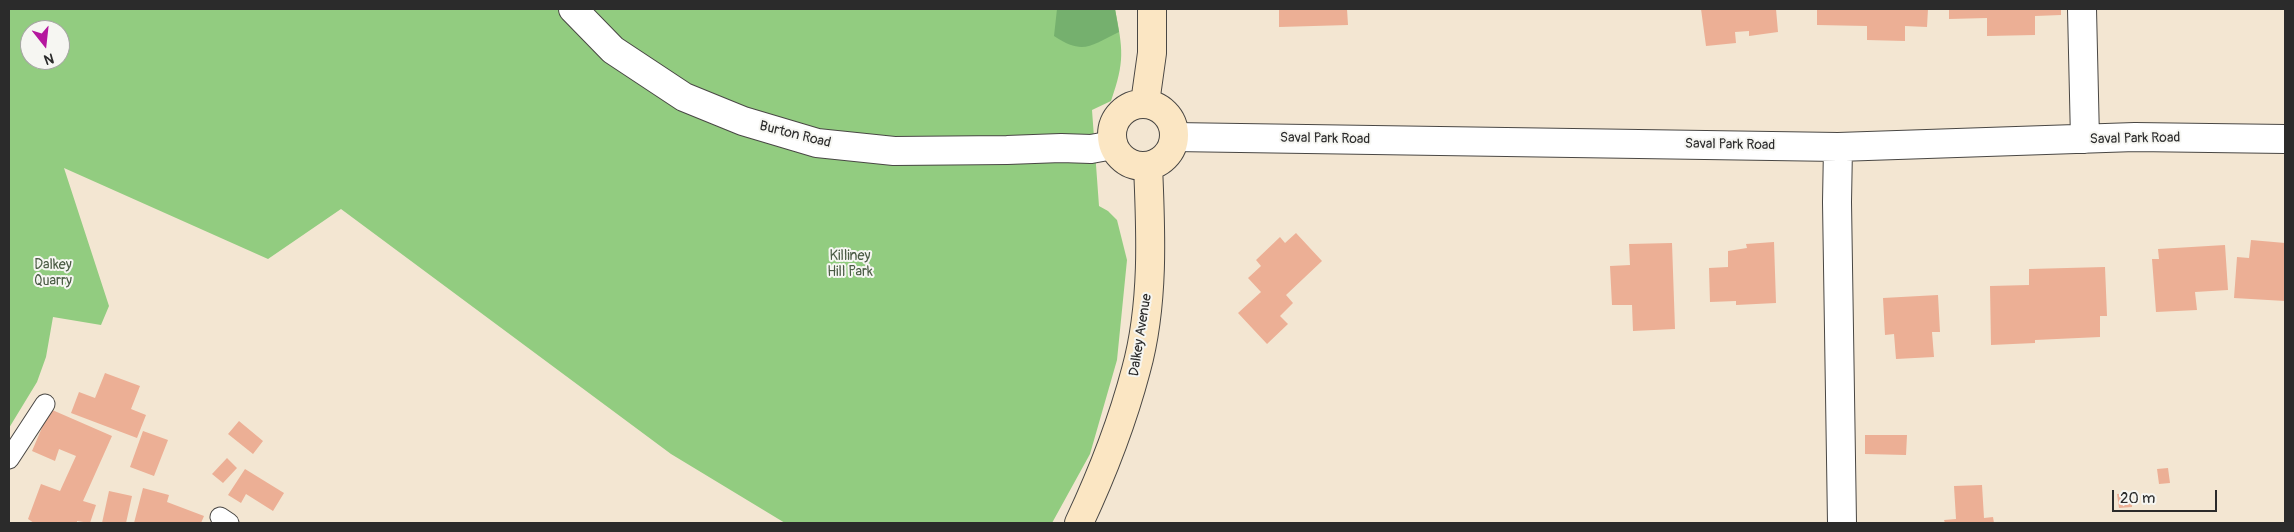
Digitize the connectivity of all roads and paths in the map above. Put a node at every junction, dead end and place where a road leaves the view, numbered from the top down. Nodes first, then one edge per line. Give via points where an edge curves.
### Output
1 (573, 9) edge
2 (1152, 9) edge
3 (2082, 9) edge
4 (1145, 103) junction
5 (1174, 137) junction
6 (2085, 139) junction
7 (2285, 139) edge
8 (1113, 145) junction
9 (1838, 147) junction
10 (1148, 166) junction
11 (44, 404) dead end
12 (9, 459) edge
13 (1079, 523) edge
14 (1842, 523) edge

1 - 8 street, Burton Road via 613,50 684,97 743,121 817,143 894,151 1091,149
2 - 4 street via 1152,53
3 - 6 street
4 - 5 street via 1168,116 1173,124
4 - 8 street via 1120,112 1112,127
5 - 9 street, Saval Park Road
5 - 10 street via 1169,153
6 - 7 street, Saval Park Road
6 - 9 street, Saval Park Road
8 - 10 street via 1128,163
9 - 14 street
10 - 13 street, Dalkey Avenue via 1149,280 1137,370 1099,481
11 - 12 lane

